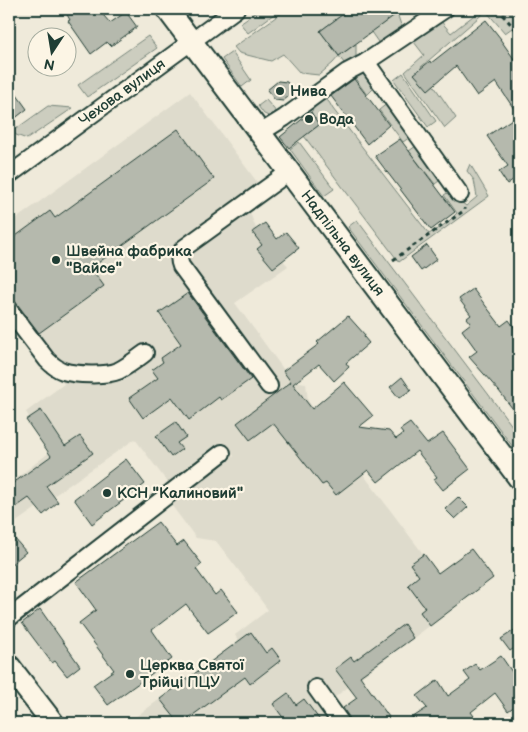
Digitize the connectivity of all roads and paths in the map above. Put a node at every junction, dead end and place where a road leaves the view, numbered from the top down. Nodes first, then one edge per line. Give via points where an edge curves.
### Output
1 (167, 9) edge
2 (236, 9) edge
3 (445, 9) edge
4 (497, 9) edge
5 (519, 33) edge
6 (191, 42) junction
7 (366, 62) junction
8 (260, 134) junction
9 (289, 172) junction
10 (9, 174) edge
11 (460, 194) joint
12 (393, 260) dead end
13 (9, 310) edge
14 (145, 353) dead end
15 (269, 386) dead end
16 (222, 453) dead end
17 (519, 478) edge
18 (9, 618) edge
19 (9, 666) edge
20 (316, 688) dead end
21 (52, 723) edge
22 (341, 723) edge

1 - 6 main road, Надпільна вулиця
2 - 6 street, Чехова вулиця
3 - 7 street
4 - 5 path
6 - 8 main road, Надпільна вулиця
6 - 10 street, Чехова вулиця
7 - 8 street
7 - 11 street
8 - 9 main road, Надпільна вулиця
9 - 15 street via 184,248 179,256 181,266
9 - 17 main road, Надпільна вулиця
11 - 12 path via 466,210
13 - 14 street via 47,360 62,371 110,374
16 - 18 street
19 - 21 main road
20 - 22 street

